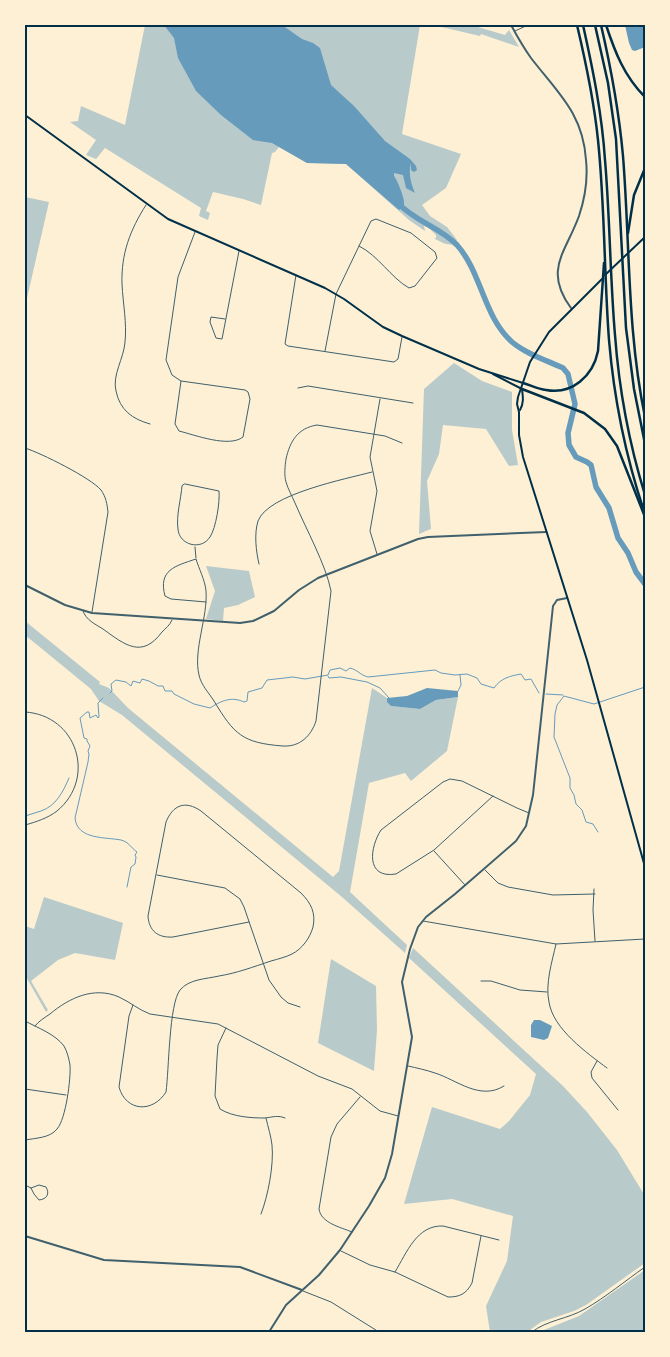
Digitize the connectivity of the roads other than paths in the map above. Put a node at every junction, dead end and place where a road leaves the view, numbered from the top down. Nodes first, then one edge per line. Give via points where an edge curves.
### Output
1 (511, 25) edge
2 (528, 25) edge
3 (577, 25) edge
4 (583, 25) edge
5 (596, 25) edge
6 (601, 25) edge
7 (606, 25) edge
8 (515, 32) junction
9 (645, 97) edge
10 (25, 115) edge
11 (645, 168) edge
12 (146, 204) junction
13 (196, 232) junction
14 (645, 237) edge
15 (627, 239) junction
16 (359, 246) junction
17 (239, 250) junction
18 (605, 254) junction
19 (296, 274) junction
20 (336, 294) junction
21 (571, 308) junction
22 (225, 319) junction
23 (402, 336) junction
24 (325, 351) junction
25 (491, 373) junction
26 (181, 381) junction
27 (523, 382) junction
28 (298, 388) dead end
29 (522, 389) junction
30 (380, 398) junction
31 (413, 403) dead end
32 (519, 412) junction
33 (645, 417) edge
34 (150, 424) dead end
35 (374, 434) junction
36 (402, 443) dead end
37 (645, 444) edge
38 (25, 448) edge
39 (372, 472) junction
40 (645, 495) edge
41 (292, 496) junction
42 (645, 515) edge
43 (546, 532) junction
44 (196, 546) junction
45 (378, 554) junction
46 (196, 559) junction
47 (259, 564) dead end
48 (326, 575) junction
49 (25, 585) edge
50 (567, 598) junction
51 (206, 602) junction
52 (83, 611) junction
53 (92, 613) junction
54 (173, 618) junction
55 (203, 621) junction
56 (25, 712) edge
57 (493, 796) junction
58 (530, 813) junction
59 (25, 825) edge
60 (434, 850) junction
61 (645, 867) edge
62 (484, 869) junction
63 (157, 875) junction
64 (465, 886) junction
65 (594, 889) dead end
66 (595, 894) junction
67 (422, 921) junction
68 (249, 922) junction
69 (645, 939) edge
70 (595, 942) junction
71 (556, 944) junction
72 (264, 964) junction
73 (482, 981) dead end
74 (548, 992) junction
75 (133, 1006) junction
76 (300, 1007) dead end
77 (173, 1017) junction
78 (25, 1021) edge
79 (35, 1026) junction
80 (226, 1028) junction
81 (597, 1060) junction
82 (407, 1066) junction
83 (608, 1068) dead end
84 (504, 1086) dead end
85 (25, 1089) edge
86 (67, 1095) junction
87 (360, 1096) junction
88 (618, 1110) dead end
89 (398, 1117) junction
90 (266, 1118) junction
91 (285, 1118) dead end
92 (25, 1140) edge
93 (25, 1185) edge
94 (31, 1188) junction
95 (262, 1214) dead end
96 (352, 1232) junction
97 (25, 1236) edge
98 (480, 1236) junction
99 (499, 1240) dead end
100 (340, 1250) junction
101 (645, 1267) edge
102 (395, 1272) junction
103 (302, 1290) junction
104 (269, 1332) edge
105 (379, 1332) edge
106 (532, 1332) edge

1 - 8 street
2 - 8 street
3 - 18 highway via 596,121
4 - 40 highway via 604,141 618,367 628,430
5 - 37 highway via 616,140 628,347
6 - 15 highway via 619,119
7 - 9 highway via 622,67
8 - 21 street via 529,55 568,103 583,141 587,173 584,199 559,259 558,270 560,289
10 - 12 main road
11 - 15 highway via 634,196
12 - 13 main road
12 - 34 street via 124,254 125,345 115,382 125,411 133,418
13 - 17 main road
13 - 26 street via 178,277 166,360 172,374
14 - 21 main road
15 - 33 highway via 633,340
16 - 16 street via 410,288 436,258 435,252 412,233 375,219
16 - 20 street
17 - 19 main road
17 - 22 street
18 - 27 highway via 597,358 588,375 566,389 547,390
18 - 42 highway via 614,382 628,455
19 - 20 main road
19 - 24 street via 285,344
20 - 23 main road via 383,327
20 - 24 street
21 - 27 main road via 537,348
22 - 22 street via 222,339 216,338 211,317
23 - 24 street via 396,362
23 - 25 main road
25 - 27 main road
25 - 29 main road
26 - 26 street via 175,424 179,431 218,441 238,441 243,437 250,399 248,392
27 - 29 main road
28 - 30 street via 308,386
29 - 32 main road via 524,397
29 - 32 main road via 517,404
29 - 42 highway via 582,412 602,426 616,443
30 - 31 street
30 - 35 street
32 - 43 main road via 522,449
35 - 36 street
35 - 39 street via 370,457
35 - 41 street via 317,425 302,430 291,442 285,462 285,481
38 - 53 street via 90,481 105,497 108,512
39 - 41 street
39 - 45 street via 377,491 370,531
41 - 47 street via 271,506 258,521
41 - 48 street
43 - 45 street via 428,537
43 - 50 main road
44 - 44 street via 209,539 213,531 219,491 185,484 182,486 178,530 181,538
44 - 46 street
45 - 48 street
46 - 51 street via 205,582
46 - 51 street via 168,571 163,588 165,596 171,599
48 - 55 street via 264,616 240,623
48 - 55 street via 331,598 316,721 313,730 292,746 244,738 232,728 199,675
49 - 52 street
50 - 58 street via 557,600 553,606
50 - 61 main road
51 - 55 street
52 - 53 street
52 - 54 street via 86,618 121,642 136,648 153,643
53 - 54 street
54 - 55 street
56 - 59 street via 47,717 63,728 73,744 78,764 76,784 67,800 48,817
57 - 58 street
57 - 60 street
57 - 60 street via 462,781 450,779 443,782 381,830 372,862 382,873 396,874
58 - 62 street via 516,840
60 - 64 street
62 - 64 street
62 - 66 street via 498,883 508,887 553,895
63 - 68 street via 225,888 240,900
63 - 68 street via 148,916 152,930 158,935 174,937
63 - 72 street via 169,814 177,807 194,806 293,887 309,901 313,910 314,920 308,939 293,954
64 - 67 street
65 - 66 street
66 - 70 street
67 - 71 street
67 - 82 street via 413,938 402,982 412,1037
68 - 72 street
69 - 70 street
70 - 71 street
71 - 74 street
72 - 76 street via 274,989 288,1003
72 - 77 street via 186,984 177,996
73 - 74 street via 520,990
74 - 81 street via 555,1020
75 - 77 street via 150,1014
75 - 77 street via 119,1087 129,1104 146,1107 162,1099 166,1092
75 - 79 street via 114,996 87,994 65,1002
77 - 80 street
78 - 79 street
79 - 86 street via 64,1047 70,1063
80 - 87 street via 318,1076 352,1089
80 - 90 street via 218,1045 216,1103 231,1114
81 - 83 street
81 - 88 street via 591,1072 592,1078
82 - 84 street via 436,1073 465,1087 485,1092
82 - 89 street
85 - 86 street
86 - 92 street via 62,1122 57,1129 51,1134
87 - 89 street via 380,1111
87 - 96 street via 337,1124 331,1137 319,1209 324,1220
89 - 96 street via 385,1178
90 - 91 street
90 - 95 street via 272,1156
93 - 94 street
94 - 94 street via 46,1187 47,1197 40,1200
96 - 100 street
97 - 103 street via 104,1260 234,1266
98 - 99 street
98 - 102 street via 433,1225 419,1234
98 - 102 street via 472,1283 462,1295 448,1297
100 - 102 street via 370,1265
100 - 103 street
101 - 106 street via 584,1309 541,1325
103 - 104 street via 286,1305
103 - 105 street via 330,1302

